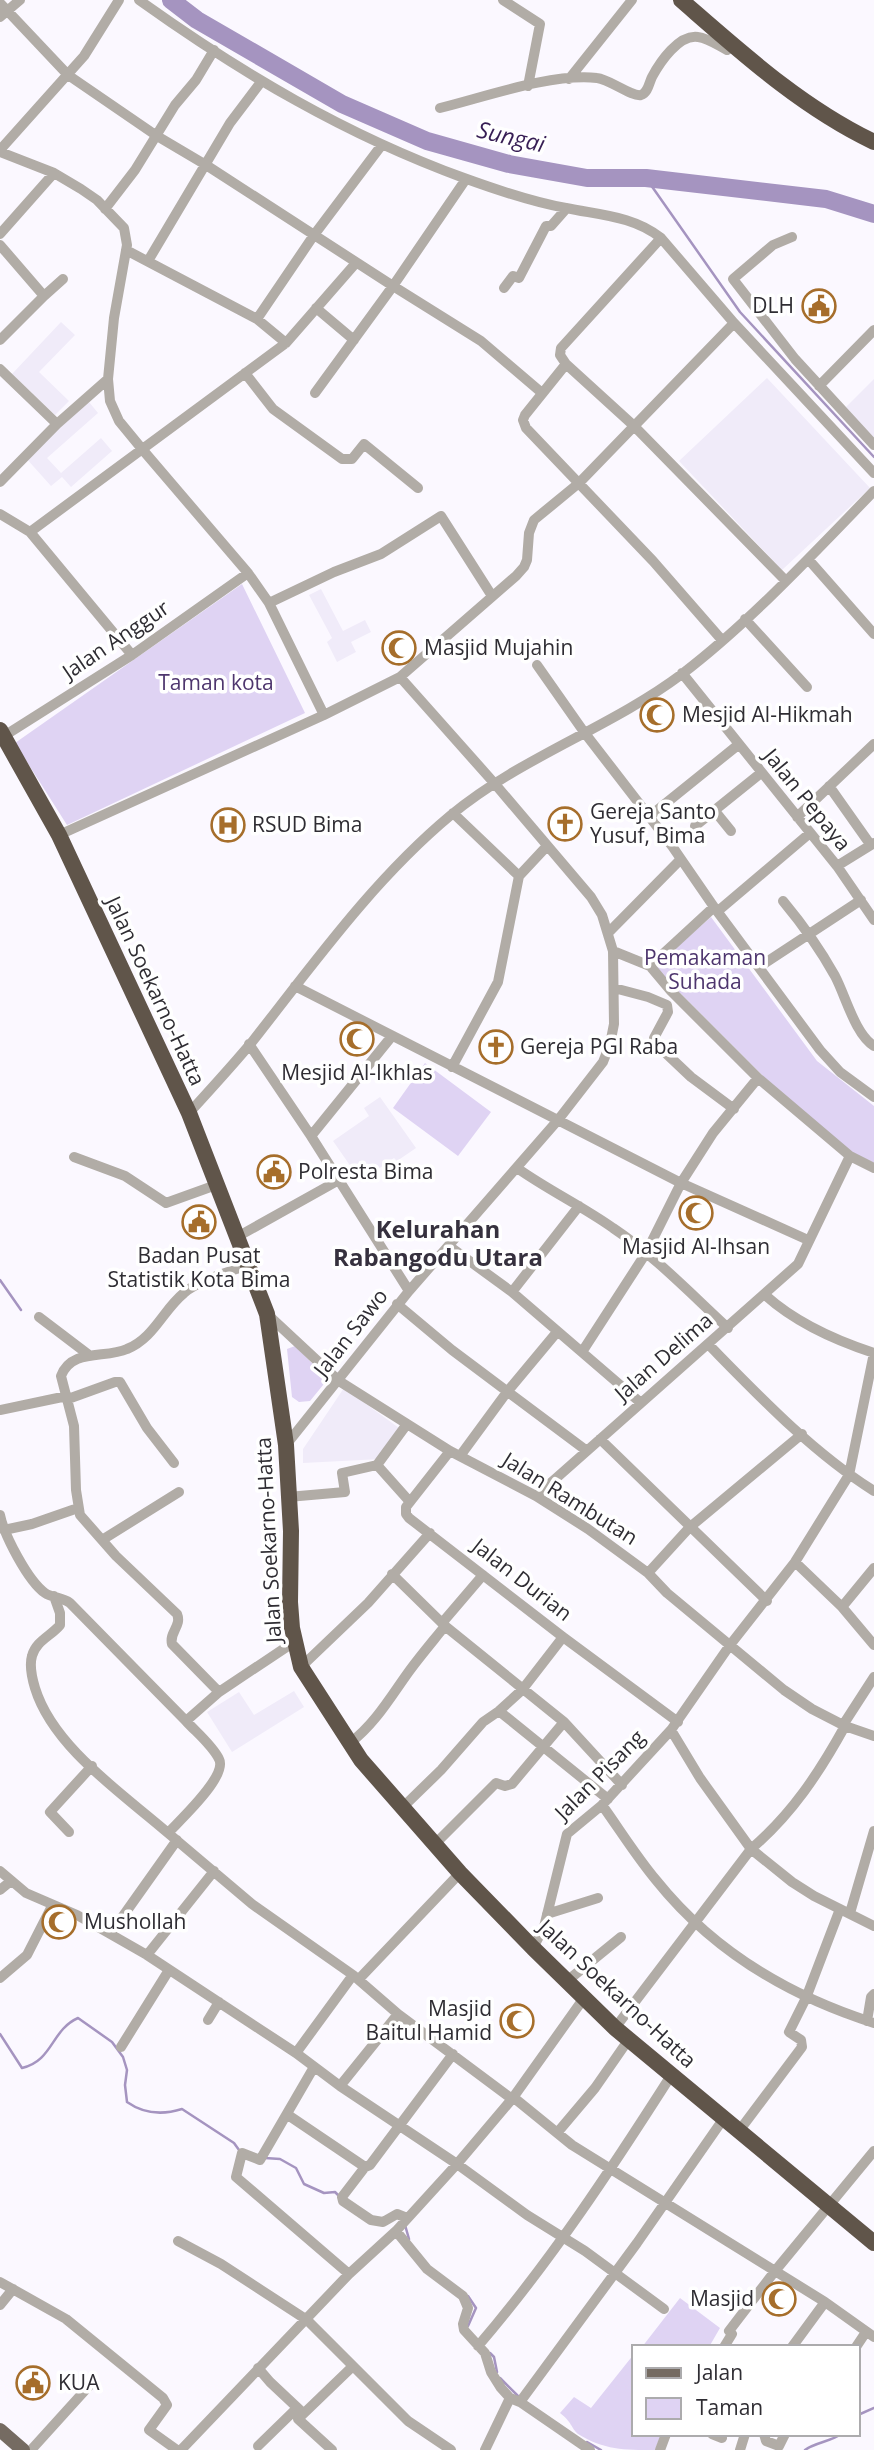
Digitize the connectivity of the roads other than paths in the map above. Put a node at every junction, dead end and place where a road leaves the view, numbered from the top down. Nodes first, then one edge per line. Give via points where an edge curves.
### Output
1 (20, 0) edge
2 (119, 0) edge
3 (139, 0) edge
4 (503, 0) edge
5 (632, 0) edge
6 (681, 0) edge
7 (2, 11) edge
8 (733, 46) junction
9 (214, 50) junction
10 (68, 75) junction
11 (569, 79) junction
12 (261, 82) junction
13 (528, 86) junction
14 (440, 108) dead end
15 (157, 136) junction
16 (874, 142) edge
17 (382, 146) junction
18 (0, 151) edge
19 (206, 165) junction
20 (54, 173) junction
21 (466, 179) junction
22 (105, 209) junction
23 (566, 209) junction
24 (0, 234) edge
25 (314, 235) junction
26 (792, 237) dead end
27 (661, 238) junction
28 (0, 245) edge
29 (126, 250) junction
30 (148, 261) junction
31 (355, 264) junction
32 (63, 279) dead end
33 (393, 286) junction
34 (504, 288) dead end
35 (44, 296) junction
36 (316, 308) junction
37 (257, 319) junction
38 (734, 323) junction
39 (874, 330) edge
40 (0, 340) edge
41 (354, 340) junction
42 (286, 343) junction
43 (566, 364) junction
44 (0, 369) edge
45 (245, 373) junction
46 (108, 379) junction
47 (819, 386) junction
48 (315, 393) dead end
49 (542, 393) junction
50 (57, 424) junction
51 (633, 425) junction
52 (874, 445) edge
53 (142, 449) junction
54 (874, 472) edge
55 (0, 481) edge
56 (579, 483) junction
57 (418, 488) dead end
58 (874, 491) edge
59 (0, 514) edge
60 (30, 531) junction
61 (808, 559) junction
62 (248, 573) junction
63 (785, 580) junction
64 (492, 596) junction
65 (269, 603) junction
66 (745, 619) junction
67 (874, 635) edge
68 (721, 639) junction
69 (132, 655) junction
70 (537, 665) dead end
71 (682, 673) junction
72 (400, 677) junction
73 (807, 687) dead end
74 (324, 715) junction
75 (584, 732) junction
76 (1, 735) edge
77 (874, 744) edge
78 (738, 745) junction
79 (761, 773) junction
80 (495, 784) junction
81 (829, 786) junction
82 (714, 810) junction
83 (453, 813) junction
84 (650, 816) junction
85 (797, 817) junction
86 (695, 826) dead end
87 (731, 831) dead end
88 (810, 833) junction
89 (59, 835) junction
90 (872, 844) edge
91 (548, 846) junction
92 (681, 860) junction
93 (837, 866) junction
94 (520, 876) junction
95 (861, 900) junction
96 (783, 901) dead end
97 (716, 909) junction
98 (874, 920) edge
99 (609, 932) junction
100 (810, 934) junction
101 (613, 951) junction
102 (650, 966) junction
103 (760, 967) junction
104 (295, 986) junction
105 (614, 988) junction
106 (392, 1036) junction
107 (250, 1044) junction
108 (874, 1046) edge
109 (452, 1067) junction
110 (758, 1078) junction
111 (874, 1097) edge
112 (734, 1109) junction
113 (189, 1114) junction
114 (558, 1120) junction
115 (311, 1136) junction
116 (850, 1156) junction
117 (74, 1157) dead end
118 (517, 1168) junction
119 (874, 1168) edge
120 (339, 1180) junction
121 (681, 1182) junction
122 (216, 1185) junction
123 (579, 1206) junction
124 (237, 1237) junction
125 (808, 1240) junction
126 (449, 1246) junction
127 (646, 1253) junction
128 (248, 1265) junction
129 (409, 1291) junction
130 (512, 1292) junction
131 (765, 1295) junction
132 (397, 1304) junction
133 (267, 1314) junction
134 (39, 1317) dead end
135 (728, 1328) junction
136 (557, 1332) junction
137 (708, 1344) junction
138 (582, 1352) junction
139 (874, 1353) edge
140 (89, 1355) junction
141 (339, 1381) junction
142 (507, 1392) junction
143 (67, 1398) junction
144 (641, 1403) junction
145 (0, 1410) edge
146 (408, 1423) junction
147 (802, 1434) junction
148 (600, 1438) junction
149 (286, 1445) junction
150 (587, 1451) junction
151 (455, 1453) junction
152 (174, 1463) dead end
153 (377, 1465) junction
154 (849, 1475) junction
155 (874, 1491) edge
156 (179, 1492) dead end
157 (536, 1496) junction
158 (288, 1497) junction
159 (410, 1502) junction
160 (78, 1508) junction
161 (0, 1515) edge
162 (690, 1528) junction
163 (4, 1530) junction
164 (430, 1533) junction
165 (102, 1540) junction
166 (795, 1562) junction
167 (874, 1568) edge
168 (649, 1573) junction
169 (392, 1574) junction
170 (483, 1575) junction
171 (54, 1596) junction
172 (766, 1601) junction
173 (842, 1606) junction
174 (443, 1625) junction
175 (563, 1637) junction
176 (294, 1642) junction
177 (730, 1645) junction
178 (874, 1645) edge
179 (301, 1667) junction
180 (874, 1677) edge
181 (522, 1690) junction
182 (219, 1692) junction
183 (499, 1711) junction
184 (186, 1721) junction
185 (564, 1723) junction
186 (844, 1725) junction
187 (674, 1726) junction
188 (874, 1736) edge
189 (350, 1743) junction
190 (544, 1748) junction
191 (92, 1766) junction
192 (622, 1785) junction
193 (605, 1802) junction
194 (402, 1808) junction
195 (874, 1831) edge
196 (69, 1832) dead end
197 (172, 1837) junction
198 (435, 1844) junction
199 (751, 1849) junction
200 (0, 1871) edge
201 (214, 1871) junction
202 (460, 1873) junction
203 (11, 1881) junction
204 (0, 1890) edge
205 (598, 1898) dead end
206 (52, 1906) junction
207 (845, 1911) junction
208 (547, 1914) junction
209 (695, 1923) junction
210 (874, 1926) edge
211 (111, 1933) junction
212 (621, 1937) dead end
213 (533, 1948) junction
214 (146, 1955) junction
215 (169, 1970) junction
216 (356, 1977) junction
217 (0, 1978) edge
218 (567, 1981) junction
219 (874, 1994) edge
220 (806, 1997) junction
221 (584, 1998) junction
222 (219, 2002) junction
223 (398, 2014) junction
224 (208, 2020) dead end
225 (870, 2022) edge
226 (615, 2028) junction
227 (628, 2039) junction
228 (121, 2047) dead end
229 (296, 2053) junction
230 (453, 2054) junction
231 (314, 2067) junction
232 (672, 2074) junction
233 (340, 2086) junction
234 (512, 2098) junction
235 (288, 2115) junction
236 (724, 2118) junction
237 (398, 2125) junction
238 (739, 2131) junction
239 (557, 2133) junction
240 (874, 2151) edge
241 (457, 2164) junction
242 (365, 2166) junction
243 (610, 2171) junction
244 (665, 2202) junction
245 (829, 2206) junction
246 (402, 2224) junction
247 (563, 2237) junction
248 (178, 2241) dead end
249 (874, 2243) edge
250 (775, 2271) junction
251 (349, 2273) junction
252 (614, 2273) junction
253 (0, 2282) edge
254 (13, 2289) junction
255 (825, 2302) junction
256 (0, 2305) edge
257 (664, 2309) dead end
258 (307, 2319) junction
259 (872, 2335) edge
260 (725, 2345) edge
261 (793, 2345) edge
262 (478, 2346) junction
263 (352, 2367) junction
264 (258, 2368) junction
265 (89, 2386) dead end
266 (519, 2399) junction
267 (300, 2410) junction
268 (765, 2436) edge
269 (784, 2436) edge
270 (3, 2437) edge
271 (258, 2446) dead end
272 (23, 2450) edge
273 (32, 2450) edge
274 (179, 2450) edge
275 (332, 2450) edge
276 (451, 2450) edge
277 (485, 2450) edge
278 (590, 2450) edge

1 - 7 street
2 - 10 street
3 - 9 street
4 - 13 street via 540,24
5 - 11 street
6 - 8 highway
7 - 10 street
8 - 11 street via 727,50 701,37 684,40 670,52 641,95 598,78
8 - 16 highway via 837,124
9 - 12 street
9 - 15 street
10 - 15 street
10 - 18 street
11 - 13 street
12 - 17 street
12 - 19 street
13 - 14 street
15 - 19 street
15 - 22 street
17 - 21 street
17 - 25 street
18 - 20 street
19 - 25 street
19 - 30 street
20 - 22 street
20 - 24 street
21 - 23 street
21 - 33 street
22 - 29 street via 124,228
23 - 27 street via 632,222
23 - 34 street via 546,226 519,278 513,276
25 - 31 street
25 - 37 street
26 - 47 street via 773,245 733,279
27 - 38 street
27 - 43 street via 562,348 560,355
28 - 35 street
29 - 30 street
29 - 46 street
30 - 37 street
31 - 33 street
31 - 36 street
32 - 35 street
33 - 41 street
33 - 49 street via 481,341
35 - 40 street
36 - 41 street
36 - 42 street
37 - 42 street
38 - 51 street
38 - 54 street
39 - 47 street
41 - 48 street
42 - 45 street
43 - 49 street
43 - 51 street
44 - 50 street
45 - 53 street
45 - 57 street via 273,409 342,459 352,459 364,444
46 - 50 street
46 - 53 street via 110,401
47 - 52 street
49 - 56 street via 523,420 526,428
50 - 55 street
51 - 56 street
51 - 63 street
53 - 60 street
53 - 62 street
56 - 64 street via 534,520 524,567
56 - 68 street
58 - 61 street
59 - 60 street
60 - 69 street
61 - 63 street
61 - 67 street
62 - 65 street
62 - 69 street, Jalan Anggur
63 - 66 street
64 - 65 street via 441,516 381,554
64 - 72 street
65 - 74 street
66 - 68 street
66 - 73 street
68 - 71 street
69 - 76 street, Jalan Anggur
70 - 75 street
71 - 75 street
71 - 78 street, Jalan Pepaya
72 - 74 street
72 - 80 street, Jalan Sawo
74 - 89 street
75 - 80 street
75 - 84 street
76 - 89 highway, Jalan Soekarno-Hatta
77 - 81 street
78 - 79 street, Jalan Pepaya
78 - 84 street
79 - 82 street
79 - 85 street, Jalan Pepaya
80 - 83 street
80 - 91 street, Jalan Sawo
81 - 85 street
81 - 90 street
82 - 86 street
82 - 87 street
83 - 94 street
83 - 104 street via 418,844
84 - 92 street
85 - 88 street, Jalan Pepaya
88 - 93 street, Jalan Pepaya
88 - 97 street
89 - 113 highway, Jalan Soekarno-Hatta
90 - 93 street
91 - 94 street
91 - 99 street, Jalan Sawo via 591,897
92 - 97 street
92 - 99 street
93 - 95 street, Jalan Pepaya
94 - 109 street via 498,982
95 - 98 street, Jalan Pepaya
95 - 100 street
96 - 100 street
97 - 102 street
97 - 103 street
99 - 101 street, Jalan Sawo
100 - 103 street
100 - 108 street via 866,1040
101 - 102 street
101 - 105 street, Jalan Sawo
102 - 110 street
103 - 111 street via 831,1063
104 - 106 street
104 - 107 street
105 - 112 street via 667,1005 654,1042
105 - 114 street, Jalan Sawo via 614,1024 603,1062
106 - 109 street
106 - 115 street
107 - 113 street
107 - 115 street
109 - 114 street
110 - 112 street
110 - 116 street
112 - 121 street
113 - 122 highway, Jalan Soekarno-Hatta
114 - 118 street, Jalan Sawo
114 - 121 street
115 - 120 street
116 - 119 street
116 - 125 street, Jalan Delima
117 - 122 street via 125,1176 166,1203
118 - 123 street
118 - 126 street, Jalan Sawo
120 - 124 street
120 - 129 street
121 - 125 street
121 - 127 street
122 - 124 highway, Jalan Soekarno-Hatta
123 - 127 street
123 - 130 street
124 - 128 highway, Jalan Soekarno-Hatta
125 - 131 street, Jalan Delima via 798,1264
126 - 129 street, Jalan Sawo
126 - 130 street
127 - 135 street
127 - 138 street
128 - 133 highway, Jalan Soekarno-Hatta
128 - 140 street via 183,1293 152,1333 128,1349
129 - 132 street, Jalan Sawo
130 - 136 street
131 - 135 street, Jalan Delima
131 - 139 street via 810,1327
132 - 141 street, Jalan Sawo
132 - 142 street
133 - 141 street, Jalan Rambutan
133 - 149 highway, Jalan Soekarno-Hatta
134 - 140 street
135 - 137 street, Jalan Delima
136 - 138 street
136 - 142 street
137 - 144 street, Jalan Delima
137 - 147 street
138 - 144 street
139 - 154 street
140 - 143 street via 79,1357 63,1371
141 - 146 street, Jalan Rambutan
141 - 149 street, Jalan Sawo
142 - 150 street
142 - 151 street
143 - 145 street
143 - 152 street via 120,1382
143 - 160 street via 76,1452
144 - 148 street, Jalan Delima
146 - 151 street, Jalan Rambutan
146 - 153 street
147 - 154 street
147 - 162 street
148 - 150 street, Jalan Delima
148 - 162 street
149 - 158 highway, Jalan Soekarno-Hatta
150 - 157 street, Jalan Delima
151 - 157 street, Jalan Rambutan
151 - 159 street
153 - 158 street via 342,1473 345,1492
153 - 159 street
154 - 155 street
154 - 166 street, Jalan Pisang
156 - 165 street
157 - 168 street, Jalan Rambutan
158 - 176 highway, Jalan Soekarno-Hatta
159 - 164 street, Jalan Durian via 407,1516
160 - 163 street
160 - 165 street
161 - 163 street
162 - 168 street
162 - 172 street
163 - 171 street via 37,1584
164 - 169 street
164 - 170 street, Jalan Durian
165 - 182 street via 177,1614 172,1644
166 - 172 street, Jalan Pisang
166 - 173 street
167 - 173 street
168 - 177 street, Jalan Rambutan
169 - 174 street
169 - 179 street
170 - 174 street
170 - 175 street, Jalan Durian
171 - 184 street via 71,1603
171 - 191 street via 60,1625 31,1657 33,1679 47,1717
172 - 177 street, Jalan Pisang
173 - 178 street
174 - 181 street
174 - 189 street via 390,1701
175 - 181 street
175 - 187 street, Jalan Durian
176 - 179 highway, Jalan Soekarno-Hatta
176 - 182 street
177 - 186 street, Jalan Rambutan via 784,1690
177 - 187 street, Jalan Pisang
179 - 189 highway, Jalan Soekarno-Hatta
180 - 186 street
181 - 183 street
181 - 185 street
182 - 184 street
183 - 190 street
183 - 194 street
184 - 197 street via 220,1760 220,1771
185 - 190 street
185 - 192 street
186 - 188 street, Jalan Rambutan
186 - 199 street via 806,1791 773,1831
187 - 192 street, Jalan Pisang
187 - 199 street via 700,1778
189 - 194 highway, Jalan Soekarno-Hatta
190 - 193 street
190 - 198 street via 512,1784 496,1783
191 - 196 street via 50,1812
191 - 197 street
192 - 193 street, Jalan Pisang
193 - 208 street, Jalan Pisang via 565,1839
193 - 209 street via 656,1880
194 - 198 highway, Jalan Soekarno-Hatta
195 - 207 street
197 - 201 street
197 - 211 street
198 - 202 highway, Jalan Soekarno-Hatta
199 - 207 street via 792,1882
199 - 209 street
200 - 203 street
201 - 214 street
201 - 216 street via 252,1904
202 - 213 highway, Jalan Soekarno-Hatta
202 - 216 street
203 - 204 street
203 - 206 street
205 - 208 street
206 - 211 street
206 - 217 street via 27,1955
207 - 210 street
207 - 220 street
208 - 213 street, Jalan Pisang
209 - 220 street via 751,1967
209 - 226 street
211 - 214 street
212 - 218 street
213 - 218 highway, Jalan Soekarno-Hatta
214 - 215 street
215 - 222 street
215 - 228 street
216 - 223 street
216 - 229 street
218 - 221 highway, Jalan Soekarno-Hatta
219 - 225 street
220 - 225 street
220 - 238 street via 789,2032 801,2040 802,2047
221 - 226 highway, Jalan Soekarno-Hatta
221 - 234 street
222 - 224 street
222 - 229 street
223 - 230 street
223 - 233 street
226 - 227 highway, Jalan Soekarno-Hatta
227 - 232 highway, Jalan Soekarno-Hatta
227 - 239 street
229 - 231 street
230 - 234 street
230 - 237 street
231 - 233 street
231 - 235 street
232 - 236 highway, Jalan Soekarno-Hatta
232 - 243 street
233 - 237 street
234 - 239 street
234 - 241 street
235 - 242 street
235 - 251 street via 262,2158 242,2153 236,2177
236 - 238 highway, Jalan Soekarno-Hatta
236 - 244 street
237 - 241 street
237 - 242 street
238 - 245 highway, Jalan Soekarno-Hatta
239 - 243 street
240 - 245 street
241 - 246 street
241 - 247 street
242 - 246 street via 343,2201 371,2220 383,2222 397,2214
243 - 244 street
243 - 247 street
244 - 250 street
244 - 252 street
245 - 249 highway, Jalan Soekarno-Hatta
245 - 250 street
246 - 251 street
246 - 262 street via 427,2269 463,2296 468,2308 464,2328
247 - 252 street
247 - 262 street
248 - 258 street
250 - 255 street
250 - 260 street via 729,2331 732,2334
251 - 258 street
252 - 257 street
252 - 266 street
253 - 254 street
254 - 256 street
254 - 274 street via 66,2319 163,2398 167,2405 149,2431
255 - 259 street
255 - 261 street
258 - 263 street
258 - 264 street
262 - 266 street via 487,2356 495,2380
263 - 267 street
263 - 276 street via 408,2421
264 - 267 street
264 - 274 street
265 - 273 street
266 - 277 street
266 - 278 street
267 - 271 street
267 - 275 street via 298,2419
268 - 269 street via 779,2446
270 - 272 main road

